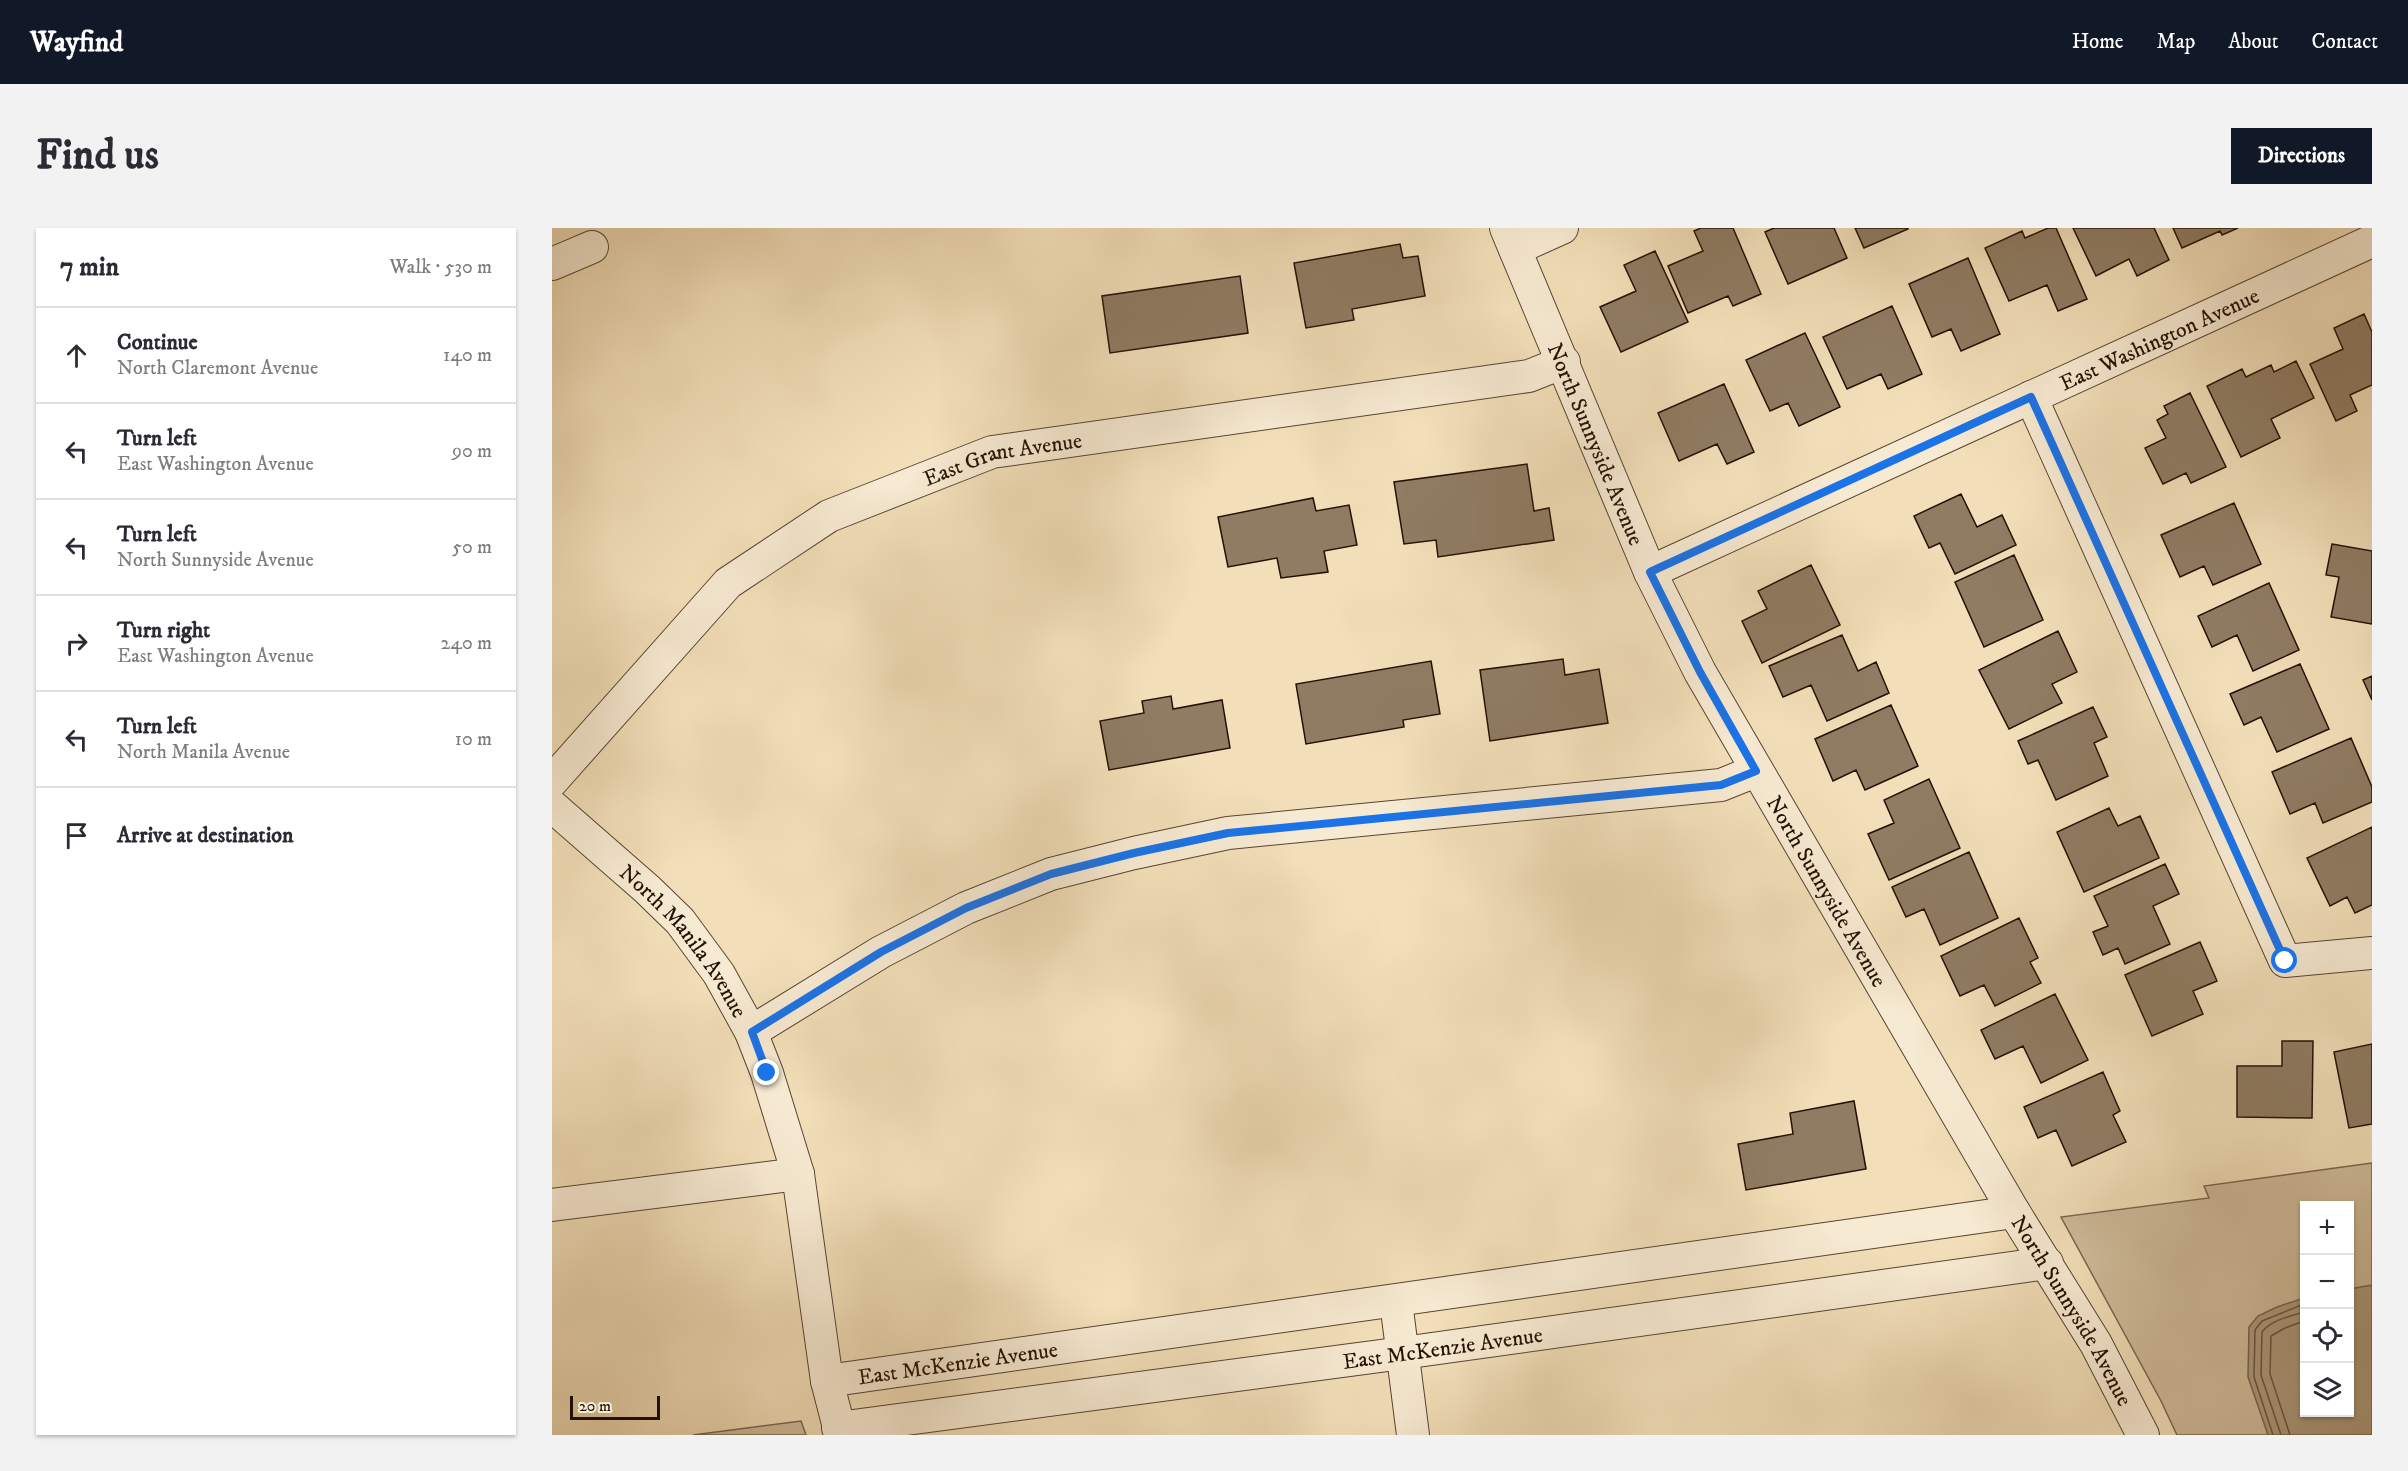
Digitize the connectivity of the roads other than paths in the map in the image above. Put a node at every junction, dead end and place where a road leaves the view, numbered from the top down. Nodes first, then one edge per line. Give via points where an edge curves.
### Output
1 (1562, 228) edge
2 (1511, 239) edge
3 (2372, 241) edge
4 (592, 247) dead end
5 (552, 264) edge
6 (1564, 362) junction
7 (2031, 397) junction
8 (1650, 572) junction
9 (1756, 771) junction
10 (552, 781) edge
11 (552, 806) edge
12 (2372, 953) edge
13 (752, 1032) junction
14 (798, 1174) junction
15 (552, 1205) edge
16 (2014, 1212) junction
17 (2047, 1263) junction
18 (1396, 1302) junction
19 (1403, 1353) junction
20 (827, 1381) junction
21 (839, 1431) edge
22 (1413, 1435) edge
23 (2143, 1435) edge

1 - 2 street
2 - 6 street, North Sunnyside Avenue
3 - 7 street, East Washington Avenue
4 - 5 street
6 - 8 street, North Sunnyside Avenue
6 - 10 street, East Grant Avenue via 1529,376 992,452 829,516 728,583
7 - 8 street, East Washington Avenue
7 - 12 street via 2285,961
8 - 9 street, North Sunnyside Avenue
9 - 13 street via 1721,785 1228,833 1062,872 966,908 881,952
9 - 16 street, North Sunnyside Avenue
11 - 13 street, North Manila Avenue via 680,921 719,974
13 - 14 street, North Manila Avenue
14 - 15 street
14 - 20 street, North Manila Avenue
16 - 17 street, North Sunnyside Avenue
16 - 18 street, East McKenzie Avenue
17 - 19 street, East McKenzie Avenue
17 - 23 street, North Sunnyside Avenue via 2096,1344
18 - 19 street
18 - 20 street, East McKenzie Avenue
19 - 21 street, East McKenzie Avenue
19 - 22 street
20 - 21 street, North Manila Avenue

